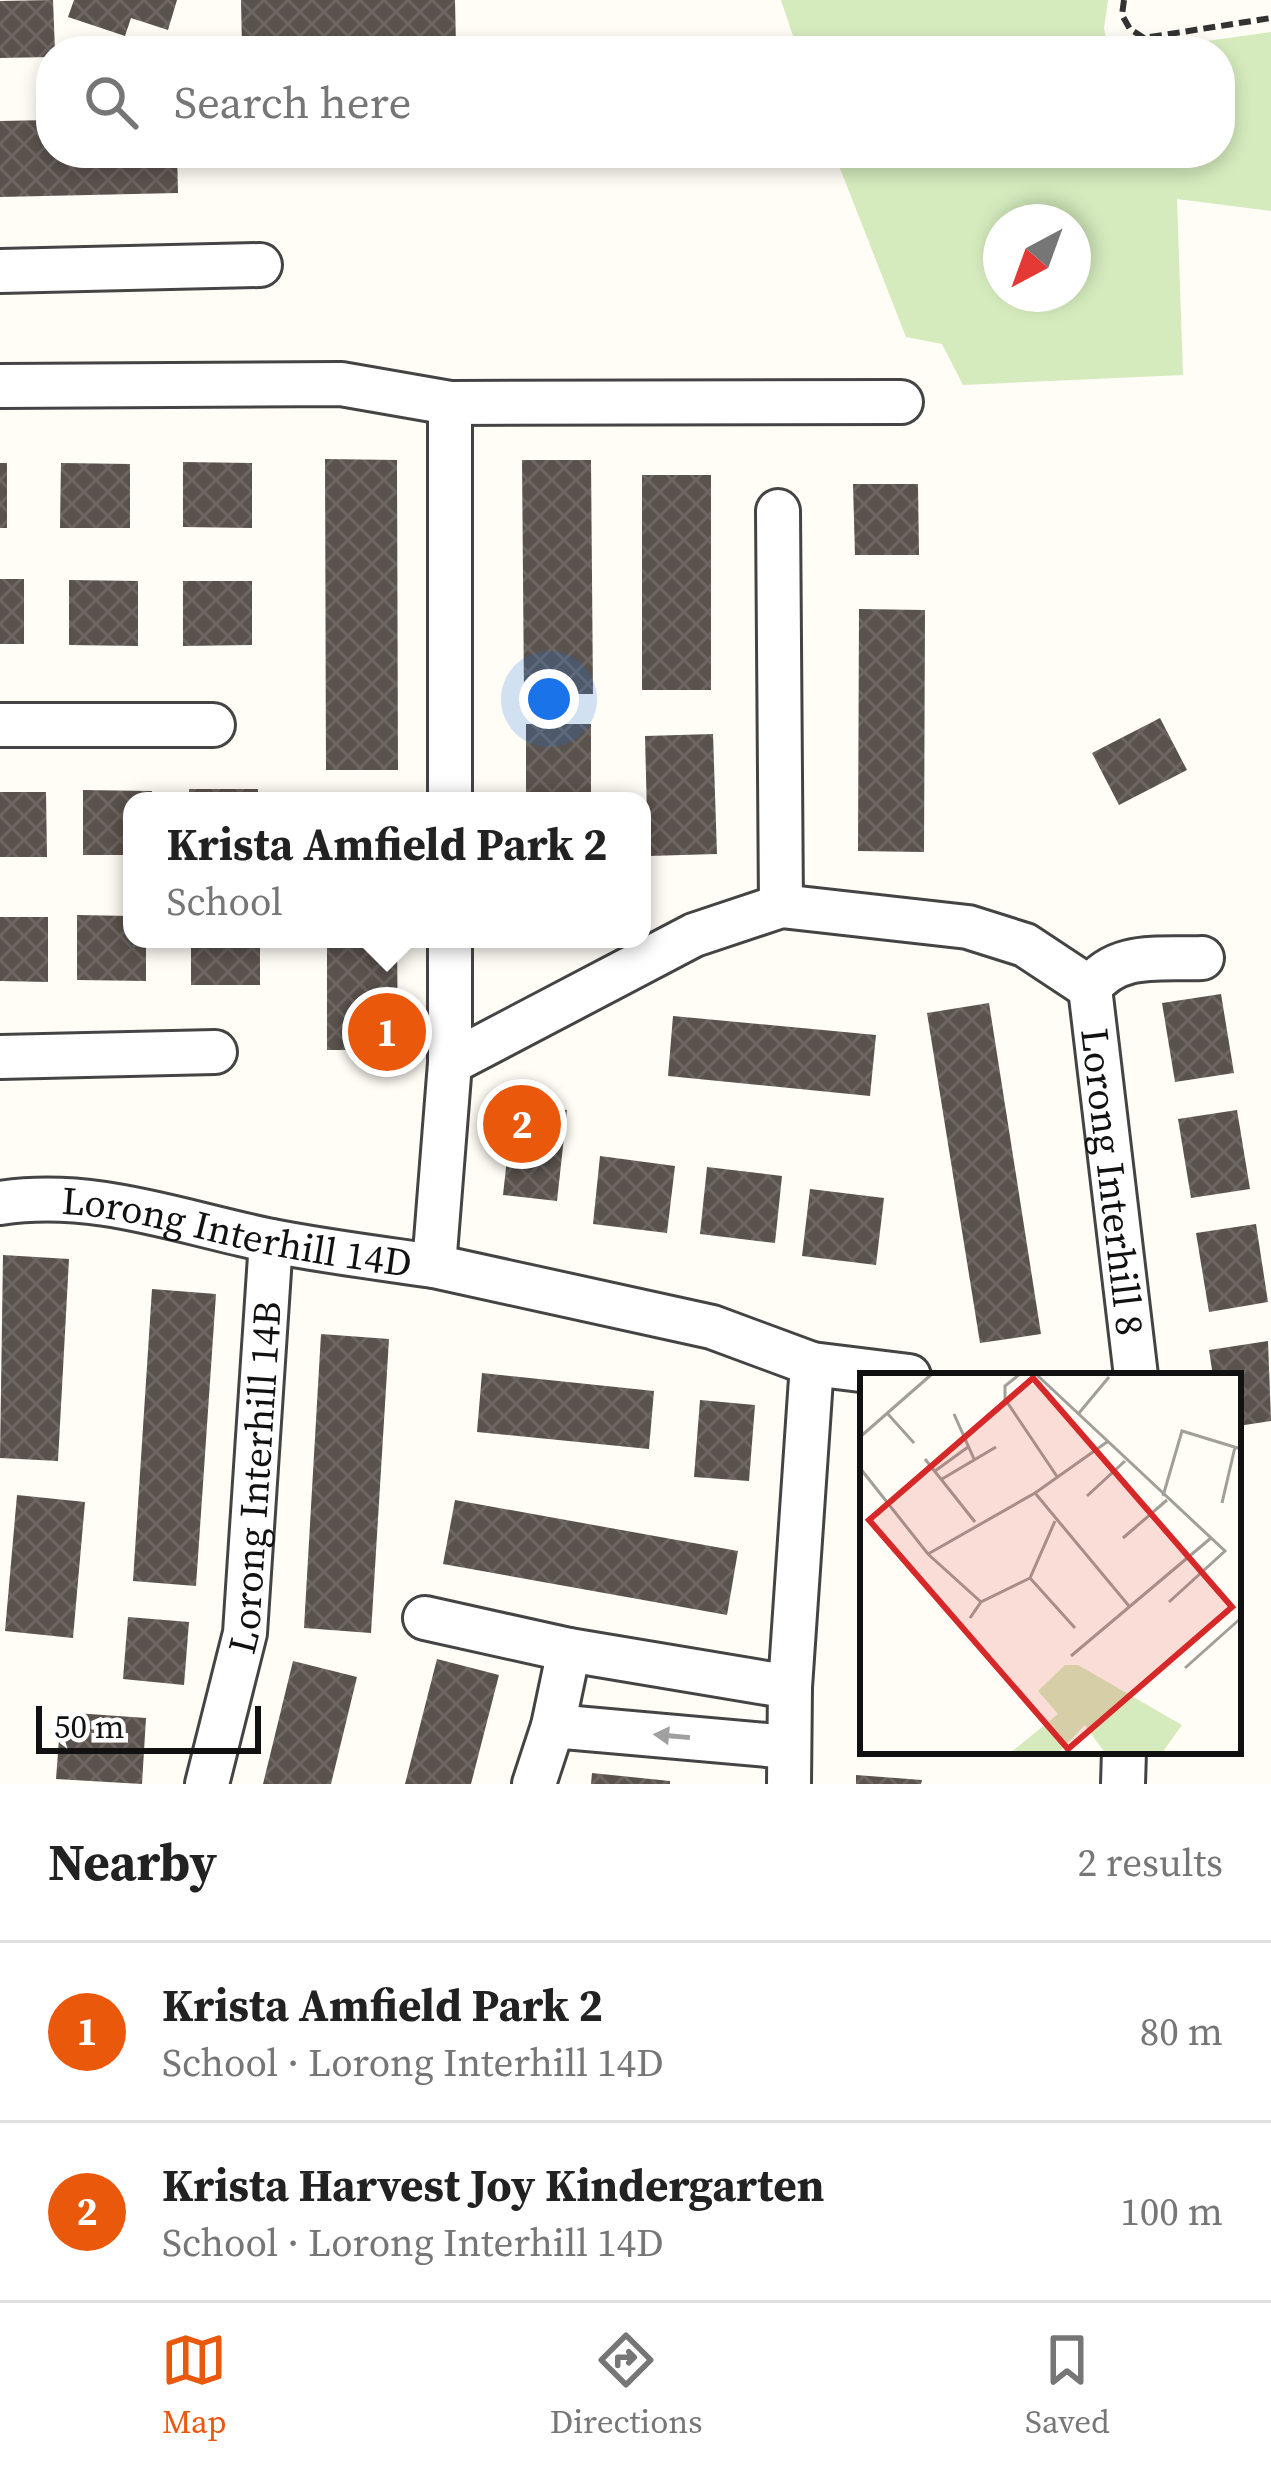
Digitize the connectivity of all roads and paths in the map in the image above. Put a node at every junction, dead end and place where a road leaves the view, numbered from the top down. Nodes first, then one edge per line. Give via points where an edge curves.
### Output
1 (1124, 0) edge
2 (1271, 18) edge
3 (1141, 36) edge
4 (1157, 36) edge
5 (260, 266) dead end
6 (0, 271) edge
7 (0, 386) edge
8 (901, 402) dead end
9 (450, 404) junction
10 (778, 511) dead end
11 (0, 725) edge
12 (213, 725) dead end
13 (450, 792) edge
14 (781, 906) junction
15 (450, 948) edge
16 (1202, 958) dead end
17 (1090, 988) junction
18 (215, 1052) dead end
19 (0, 1057) edge
20 (450, 1063) junction
21 (0, 1203) edge
22 (271, 1240) junction
23 (434, 1266) junction
24 (812, 1364) junction
25 (885, 1373) edge
26 (1136, 1373) edge
27 (425, 1618) dead end
28 (569, 1650) junction
29 (790, 1687) junction
30 (554, 1726) junction
31 (1124, 1754) edge
32 (789, 1765) edge
33 (207, 1784) edge
34 (534, 1784) edge
35 (1123, 1784) edge

1 - 3 path via 1121,15
2 - 4 path
5 - 6 street
7 - 9 street via 341,383
8 - 9 street
9 - 13 street
10 - 14 street
11 - 12 street
14 - 17 street via 968,928 1025,945
14 - 20 street via 694,935
15 - 20 street, Lorong Interhill 14D
16 - 17 street via 1122,962
17 - 26 street, Lorong Interhill 8
18 - 19 street
20 - 23 street, Lorong Interhill 14D
21 - 22 street, Lorong Interhill 14D via 85,1198
22 - 23 street, Lorong Interhill 14D
22 - 33 street, Lorong Interhill 14B via 245,1633
23 - 24 street via 712,1327
24 - 25 street
24 - 29 street
27 - 28 street
28 - 29 street
28 - 30 street
29 - 32 street
32 -> 30 street
30 - 34 street
31 - 35 street

